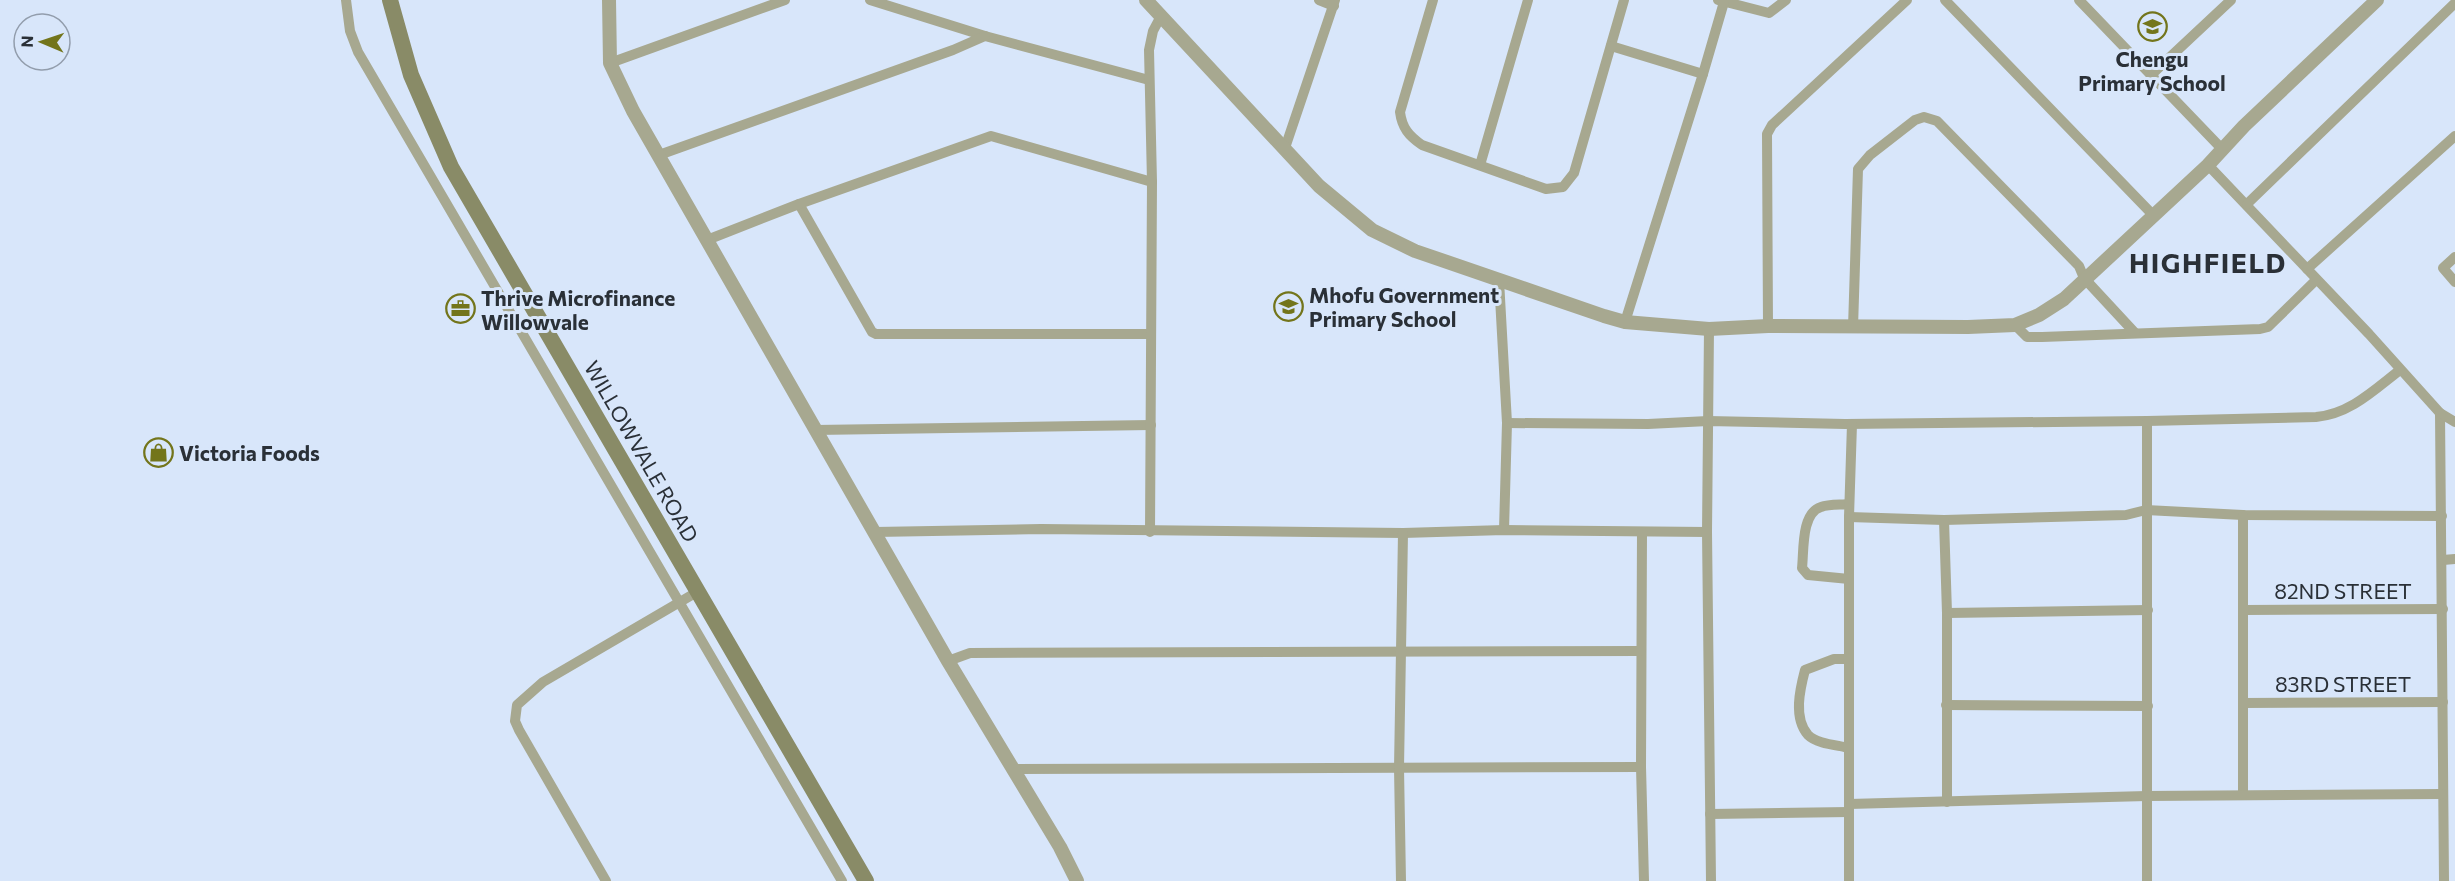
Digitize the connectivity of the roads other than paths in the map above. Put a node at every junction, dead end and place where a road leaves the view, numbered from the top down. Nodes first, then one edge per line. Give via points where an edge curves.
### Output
1 (346, 0) edge
2 (390, 0) edge
3 (609, 0) edge
4 (785, 0) edge
5 (870, 0) edge
6 (1146, 0) edge
7 (1319, 0) edge
8 (1434, 0) edge
9 (1528, 0) edge
10 (1624, 0) edge
11 (1786, 0) edge
12 (1907, 0) edge
13 (1945, 0) edge
14 (2079, 0) edge
15 (2231, 0) edge
16 (2377, 0) edge
17 (1721, 1) edge
18 (1334, 3) edge
19 (2455, 3) edge
20 (1161, 16) junction
21 (985, 36) junction
22 (1611, 46) junction
23 (610, 63) junction
24 (1703, 74) junction
25 (2152, 74) junction
26 (1149, 80) junction
27 (2455, 136) edge
28 (1284, 148) junction
29 (2222, 149) junction
30 (659, 155) junction
31 (1480, 165) junction
32 (2208, 165) junction
33 (1152, 182) junction
34 (799, 204) junction
35 (2247, 204) junction
36 (2153, 215) junction
37 (706, 240) junction
38 (2455, 256) edge
39 (2307, 269) junction
40 (2085, 278) junction
41 (1499, 280) junction
42 (2316, 280) junction
43 (2455, 282) edge
44 (1625, 322) junction
45 (2015, 325) junction
46 (1768, 326) junction
47 (1853, 328) junction
48 (1710, 329) junction
49 (2135, 333) junction
50 (1151, 334) junction
51 (2400, 370) junction
52 (2440, 413) junction
53 (1708, 421) junction
54 (2147, 421) junction
55 (2455, 422) edge
56 (1507, 423) junction
57 (1852, 424) junction
58 (1151, 425) junction
59 (815, 430) junction
60 (1849, 504) junction
61 (2146, 510) junction
62 (2243, 515) junction
63 (2442, 516) junction
64 (1849, 517) junction
65 (1944, 520) junction
66 (1504, 530) junction
67 (875, 532) junction
68 (1150, 532) junction
69 (1642, 532) junction
70 (1707, 532) junction
71 (1403, 533) junction
72 (2455, 559) edge
73 (2443, 560) junction
74 (1849, 579) junction
75 (697, 591) junction
76 (680, 603) junction
77 (2443, 609) junction
78 (2148, 610) junction
79 (2244, 610) junction
80 (1947, 613) junction
81 (1401, 651) junction
82 (1641, 651) junction
83 (1849, 659) junction
84 (948, 661) junction
85 (2443, 702) junction
86 (2243, 703) junction
87 (1946, 705) junction
88 (2148, 706) junction
89 (1849, 748) junction
90 (1641, 767) junction
91 (1399, 768) junction
92 (1014, 769) junction
93 (2442, 794) junction
94 (2243, 795) junction
95 (2147, 796) junction
96 (1947, 802) junction
97 (1849, 808) junction
98 (1710, 814) junction
99 (606, 881) edge
100 (842, 881) edge
101 (866, 881) edge
102 (1077, 881) edge
103 (1401, 881) edge
104 (1644, 881) edge
105 (1711, 881) edge
106 (1849, 881) edge
107 (2147, 881) edge
108 (2444, 881) edge

1 - 76 street via 350,31 358,52
2 - 75 main road, WILLOWVALE ROAD via 411,75 451,167
3 - 23 street
4 - 23 street
5 - 21 street
6 - 20 street
7 - 18 street
8 - 31 street via 1400,112 1401,125 1422,145
9 - 31 street
10 - 22 street
11 - 17 street via 1769,13
12 - 46 street via 1772,125 1767,134
13 - 36 street
14 - 25 street
15 - 25 street
16 - 29 street
17 - 24 street
18 - 28 street
19 - 35 street
20 - 26 street via 1149,50
20 - 28 street
21 - 26 street
21 - 30 street
22 - 24 street
22 - 31 street via 1574,173 1563,187 1534,186
23 - 30 street
24 - 44 street
25 - 29 street
26 - 33 street
27 - 39 street
28 - 41 street via 1319,186 1372,230 1415,251
29 - 32 street
30 - 37 street
32 - 35 street
32 - 36 street
33 - 34 street via 991,136
33 - 50 street
34 - 37 street
34 - 50 street via 876,334
35 - 39 street
36 - 40 street
37 - 59 street
38 - 43 street via 2443,268
39 - 42 street
40 - 45 street via 2052,308
40 - 47 street via 2079,266 1937,121 1920,118 1870,155 1858,169
40 - 49 street
41 - 44 street
41 - 56 street
42 - 49 street via 2268,327
42 - 51 street
44 - 48 street
45 - 47 street
45 - 49 street via 2027,337
46 - 47 street
46 - 48 street
48 - 53 street
50 - 58 street
51 - 52 street
51 - 54 street via 2333,415
52 - 55 street
52 - 63 street
53 - 56 street
53 - 57 street
53 - 70 street
54 - 57 street
54 - 61 street
56 - 66 street
57 - 60 street
58 - 59 street
58 - 68 street
59 - 67 street
60 - 64 street
60 - 74 street via 1822,506 1813,511 1807,523 1802,567 1808,575
61 - 62 street
61 - 65 street via 2126,516
61 - 78 street
62 - 63 street
62 - 79 street
63 - 73 street
64 - 65 street
64 - 74 street
65 - 80 street
66 - 69 street
66 - 71 street
67 - 68 street via 1041,529
67 - 84 street
68 - 71 street
69 - 70 street
69 - 82 street
70 - 98 street
71 - 81 street
72 - 73 street
73 - 77 street
74 - 83 street
75 - 76 street
75 - 101 main road, WILLOWVALE ROAD
76 - 99 street via 543,682 517,705 514,714 519,730
76 - 100 street
77 - 79 street, 82ND STREET
77 - 85 street
78 - 80 street
78 - 88 street
79 - 86 street
80 - 87 street
81 - 82 street
81 - 84 street via 970,653
81 - 91 street
82 - 90 street
83 - 89 street
83 - 89 street via 1834,659 1805,670 1799,706 1809,735
84 - 92 street
85 - 86 street, 83RD STREET
85 - 93 street
86 - 94 street
87 - 88 street
87 - 96 street
88 - 95 street
89 - 97 street
90 - 91 street
90 - 104 street
91 - 92 street
91 - 103 street
92 - 102 street
93 - 94 street
93 - 108 street
94 - 95 street
95 - 96 street
95 - 107 street
96 - 97 street
97 - 98 street
97 - 106 street
98 - 105 street

